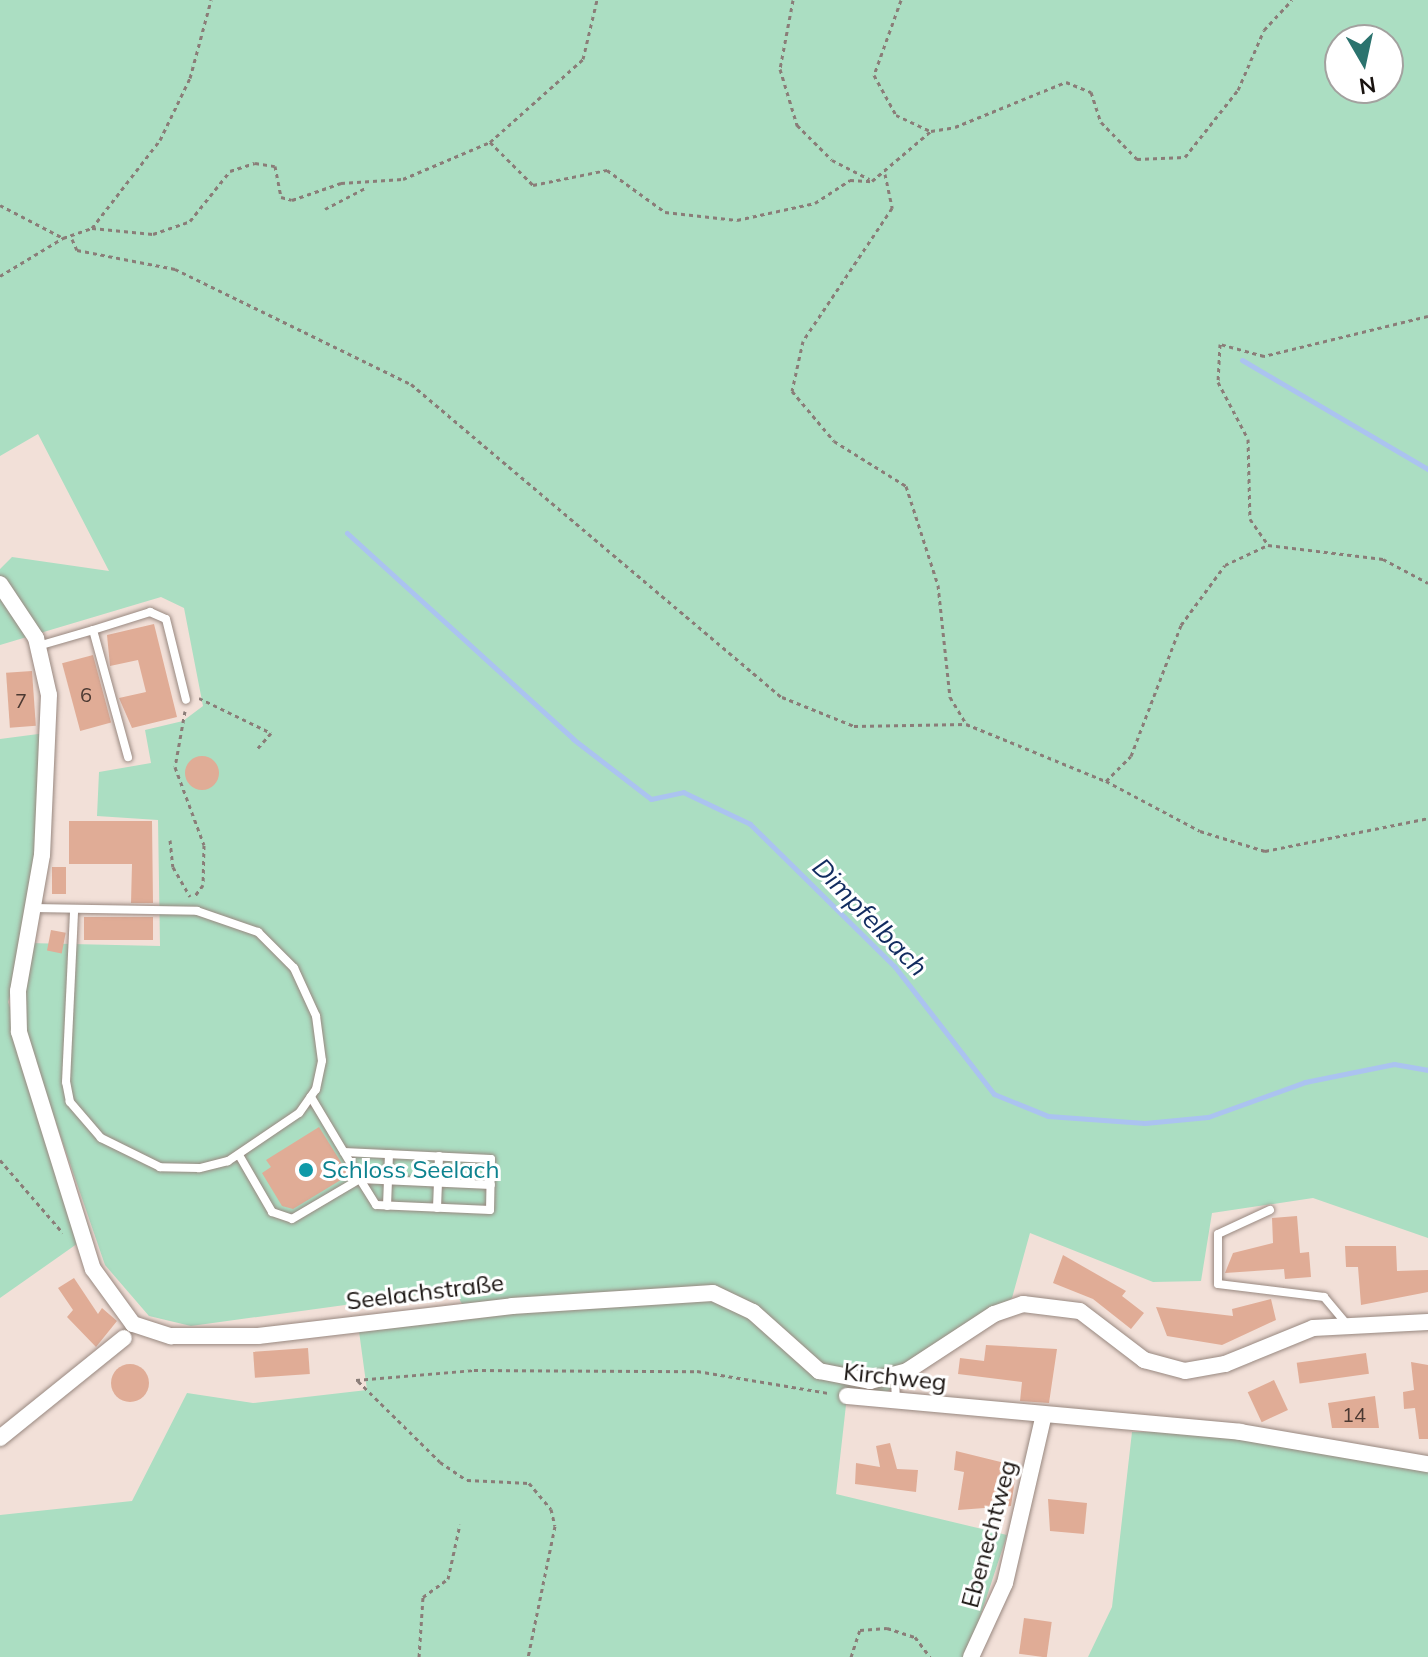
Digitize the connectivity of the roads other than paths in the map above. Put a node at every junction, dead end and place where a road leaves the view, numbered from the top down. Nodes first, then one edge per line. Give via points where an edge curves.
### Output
1 (0, 584) edge
2 (93, 630) junction
3 (38, 646) junction
4 (186, 700) road end
5 (128, 757) dead end
6 (33, 908) junction
7 (74, 912) junction
8 (311, 1097) junction
9 (344, 1152) junction
10 (389, 1154) junction
11 (239, 1155) junction
12 (439, 1156) junction
13 (360, 1179) junction
14 (388, 1181) junction
15 (438, 1183) junction
16 (491, 1185) junction
17 (387, 1206) junction
18 (437, 1208) junction
19 (1270, 1210) dead end
20 (1345, 1322) junction
21 (1428, 1322) edge
22 (124, 1338) dead end
23 (895, 1376) junction
24 (847, 1396) road end
25 (896, 1400) junction
26 (1043, 1419) junction
27 (0, 1438) edge
28 (1428, 1464) edge
29 (971, 1657) edge

1 - 3 street, Seelachstraße
2 - 3 lane
2 - 4 lane via 150,612 166,619
2 - 5 lane
3 - 6 street, Seelachstraße via 48,714
6 - 7 lane
6 - 23 street, Seelachstraße via 18,991 19,1032 93,1269 133,1324 171,1336 258,1336 512,1306 713,1293 753,1312 819,1371 858,1381
7 - 8 lane via 197,911 258,932 294,968 316,1016 320,1046
7 - 11 lane via 64,1044 70,1102 83,1122 129,1157 160,1167 199,1168
8 - 9 lane
8 - 11 lane via 270,1138
9 - 10 lane
9 - 13 lane
10 - 12 lane
10 - 14 lane
11 - 13 lane via 272,1212 292,1219
12 - 15 lane
12 - 16 lane via 491,1159
13 - 14 lane
13 - 17 lane via 376,1205
14 - 15 lane
14 - 17 lane
15 - 16 lane
15 - 18 lane
16 - 18 lane via 490,1210
17 - 18 lane
19 - 20 lane via 1218,1234 1218,1284 1324,1297
20 - 21 street, Seelachstraße
20 - 23 street, Seelachstraße via 1185,1371 1144,1360 1080,1311 1023,1304
22 - 27 street
23 - 25 lane
24 - 25 street, Kirchweg
25 - 26 street, Kirchweg
26 - 28 street, Kirchweg via 1240,1432
26 - 29 street, Ebenechtweg via 1005,1583

